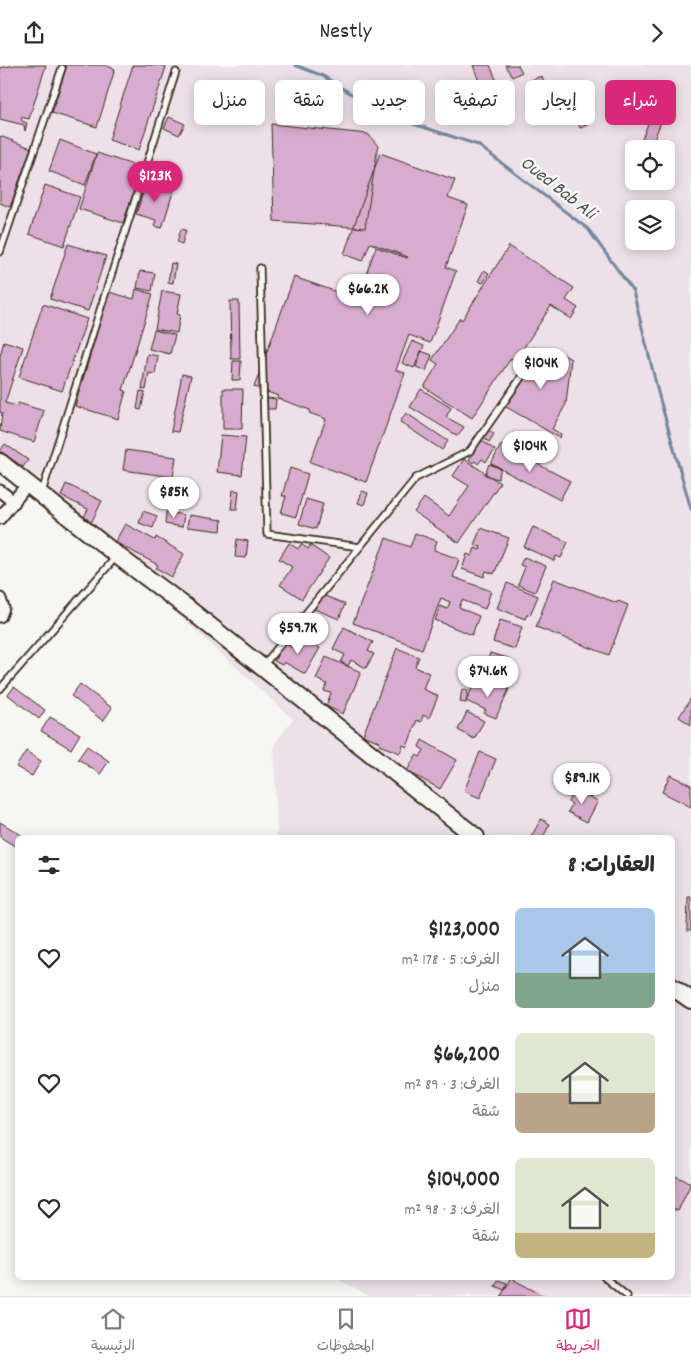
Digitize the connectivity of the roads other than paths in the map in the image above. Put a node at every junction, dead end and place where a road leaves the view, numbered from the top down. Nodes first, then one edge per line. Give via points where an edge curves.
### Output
1 (62, 68) dead end
2 (176, 72) dead end
3 (0, 252) edge
4 (260, 268) dead end
5 (534, 359) dead end
6 (0, 463) edge
7 (28, 485) junction
8 (0, 491) edge
9 (41, 495) junction
10 (14, 502) junction
11 (0, 518) edge
12 (360, 547) junction
13 (118, 556) junction
14 (0, 599) edge
15 (0, 616) edge
16 (262, 667) junction
17 (0, 689) edge
18 (473, 835) edge
19 (675, 989) edge
20 (691, 999) edge
21 (608, 1280) edge
22 (627, 1296) edge

1 - 3 lane
2 - 9 lane
4 - 12 lane via 267,534
5 - 12 lane via 470,451 416,478
6 - 7 main road
7 - 9 main road
7 - 10 street
8 - 10 street
9 - 13 main road
10 - 11 street
12 - 16 lane
13 - 16 main road
13 - 17 lane
14 - 15 street via 3,608
16 - 18 main road
19 - 20 main road
21 - 22 lane

